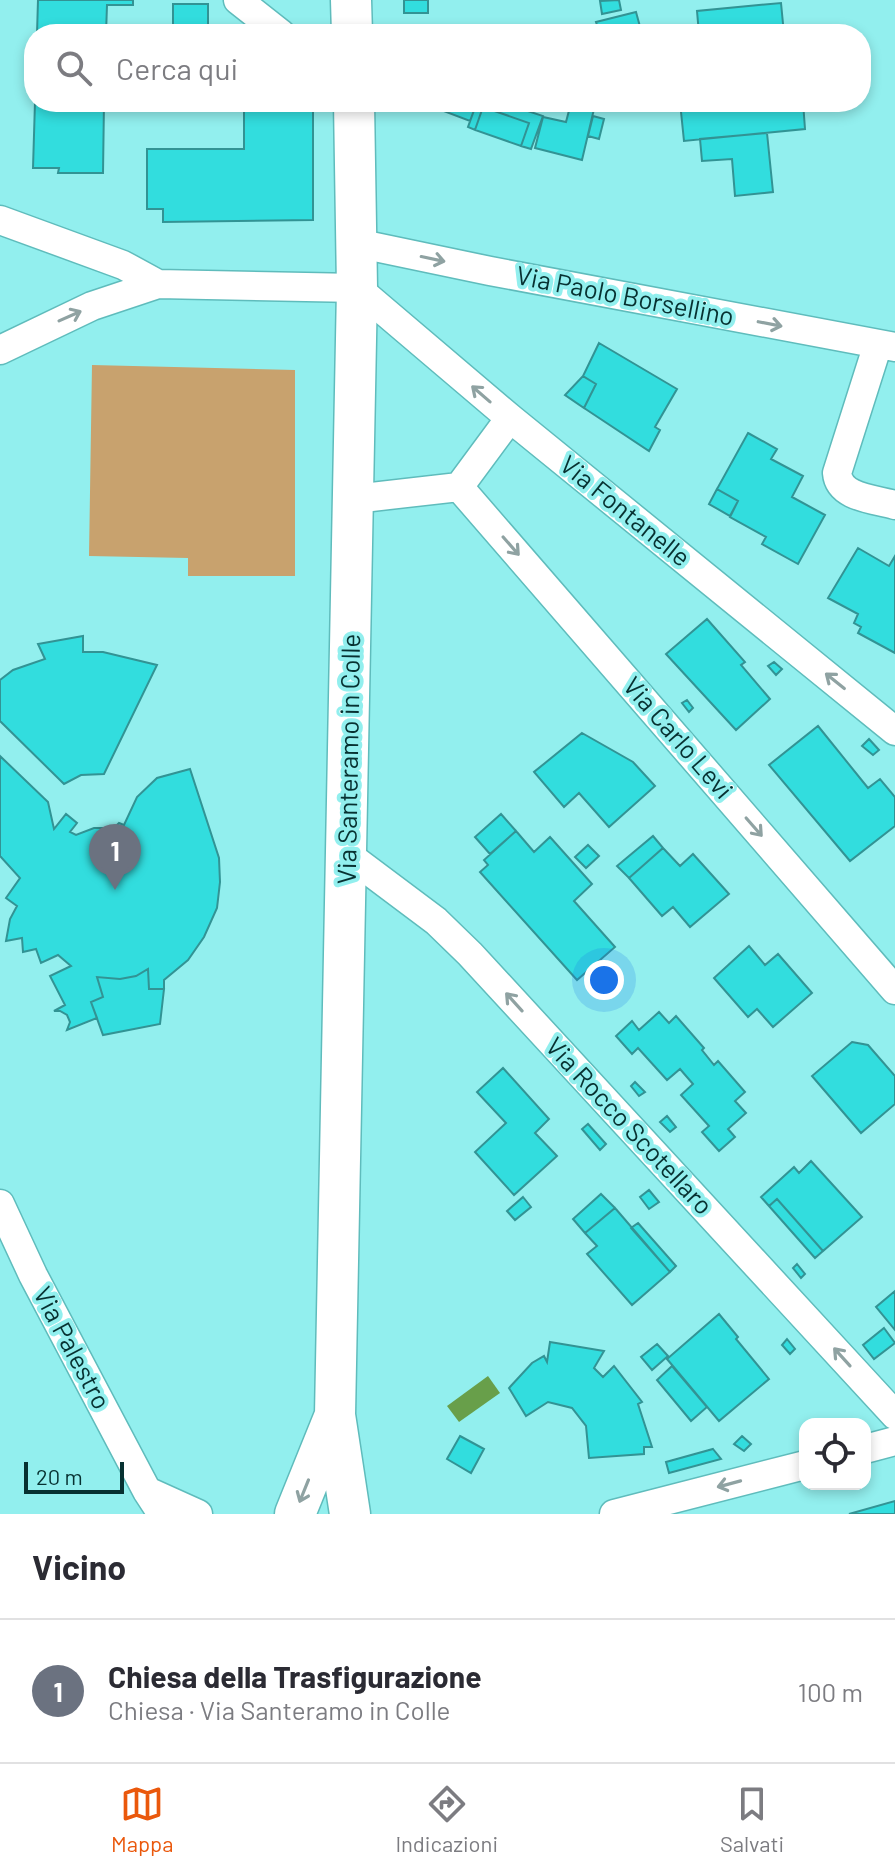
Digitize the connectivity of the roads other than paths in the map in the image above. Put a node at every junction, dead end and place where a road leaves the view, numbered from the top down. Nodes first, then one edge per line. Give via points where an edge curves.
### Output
1 (238, 0) edge
2 (351, 0) edge
3 (268, 24) edge
4 (352, 24) edge
5 (354, 112) edge
6 (0, 220) edge
7 (356, 243) junction
8 (158, 284) junction
9 (357, 288) junction
10 (886, 345) edge
11 (0, 350) edge
12 (510, 418) junction
13 (459, 487) junction
14 (354, 499) junction
15 (895, 505) edge
16 (895, 731) edge
17 (348, 855) junction
18 (895, 990) edge
19 (0, 1204) edge
20 (335, 1415) junction
21 (895, 1415) edge
22 (895, 1441) edge
23 (871, 1447) edge
24 (799, 1467) edge
25 (154, 1502) edge
26 (198, 1514) edge
27 (295, 1514) edge
28 (350, 1514) edge
29 (614, 1514) edge

1 - 3 street
2 - 4 main road
5 - 7 main road, Via Santeramo in Colle
6 - 8 street via 123,265
7 - 9 main road, Via Santeramo in Colle
7 -> 10 street, Via Paolo Borsellino
8 - 9 street
11 -> 8 street via 92,306
12 -> 9 street, Via Fontanelle
9 - 14 main road, Via Santeramo in Colle
10 - 15 street via 837,473 846,491
12 - 13 street
16 -> 12 street, Via Fontanelle
13 - 14 street
13 -> 18 street, Via Carlo Levi
14 - 17 main road, Via Santeramo in Colle
17 - 20 main road, Via Santeramo in Colle
21 -> 17 street, Via Rocco Scotellaro via 470,954 436,921
19 - 25 street, Via Palestro
20 -> 27 main road
20 - 28 main road
22 - 23 street
24 -> 29 street
25 - 26 street, Via Palestro

